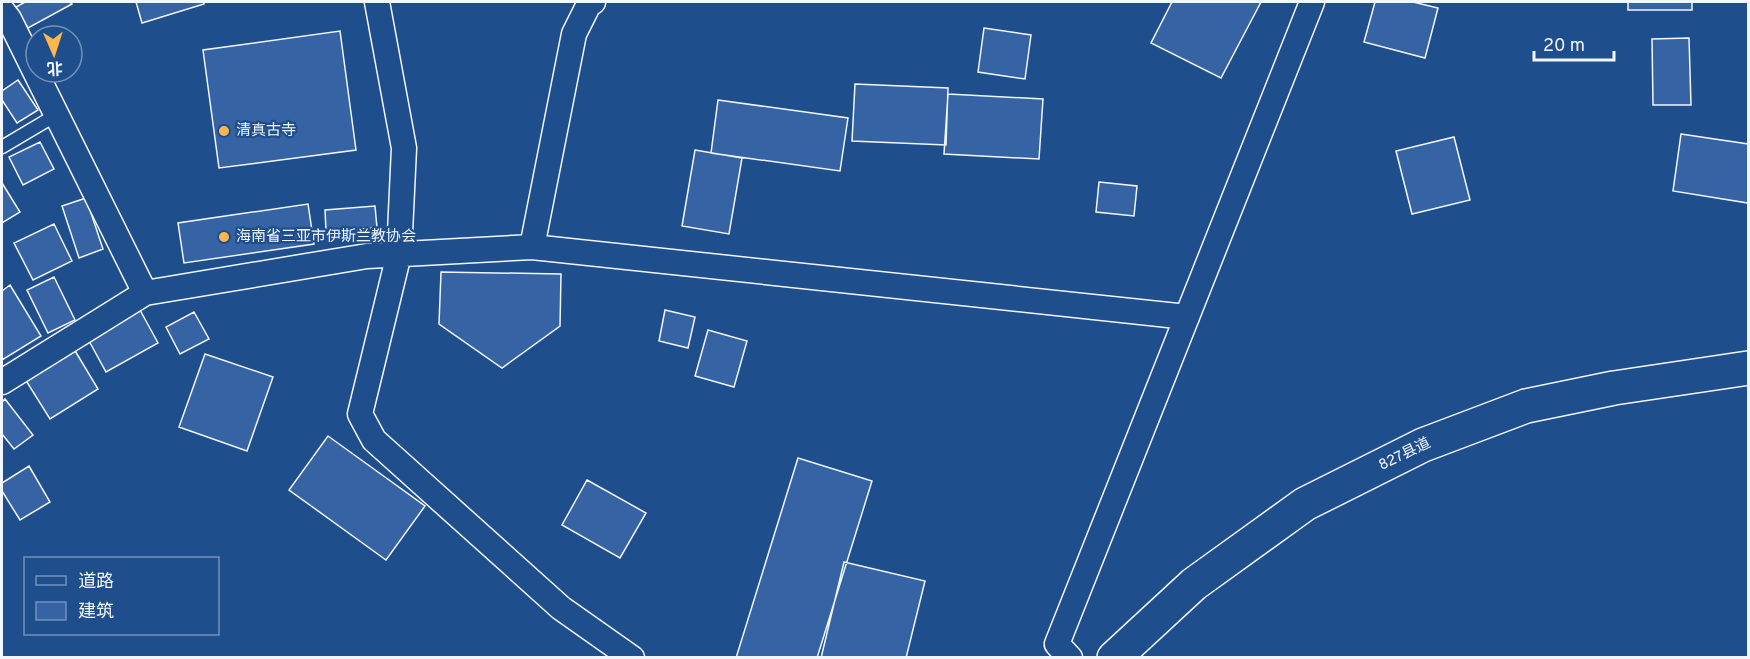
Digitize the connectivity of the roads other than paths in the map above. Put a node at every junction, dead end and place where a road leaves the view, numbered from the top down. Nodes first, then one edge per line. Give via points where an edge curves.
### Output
1 (377, 2) edge
2 (593, 2) edge
3 (1312, 2) edge
4 (2, 10) edge
5 (56, 115) junction
6 (2, 147) edge
7 (532, 247) junction
8 (399, 254) junction
9 (145, 293) junction
10 (1187, 317) junction
11 (1749, 368) edge
12 (2, 380) edge
13 (632, 657) edge
14 (1070, 657) edge
15 (1114, 657) edge

1 - 8 street via 404,148
2 - 7 street via 574,34
3 - 10 street
4 - 5 street
5 - 6 lane
5 - 9 street
7 - 8 street
7 - 10 street
8 - 9 street
8 - 13 street via 360,414 374,440 561,608
9 - 12 street
10 - 14 street via 1057,644
11 - 15 main road, 827县道 via 1526,406 1423,445 1305,504 1194,584

